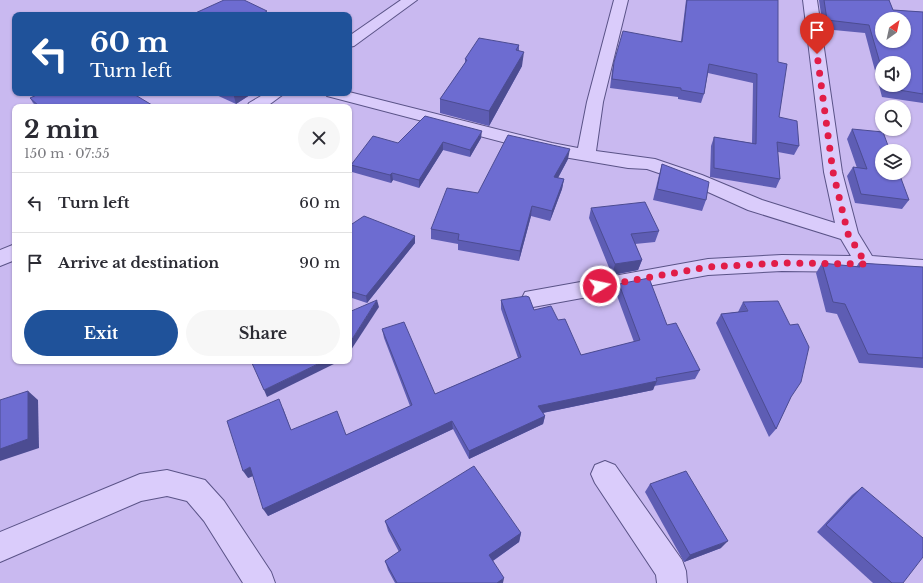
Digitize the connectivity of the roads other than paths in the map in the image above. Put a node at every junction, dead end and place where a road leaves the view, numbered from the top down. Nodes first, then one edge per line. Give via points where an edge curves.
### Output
1 (410, 0) edge
2 (621, 0) edge
3 (810, 0) edge
4 (352, 41) edge
5 (272, 96) edge
6 (345, 96) edge
7 (260, 104) edge
8 (586, 154) junction
9 (848, 234) junction
10 (12, 253) edge
11 (0, 258) edge
12 (866, 264) junction
13 (923, 268) edge
14 (533, 298) dead end
15 (606, 474) dead end
16 (0, 547) edge
17 (260, 583) edge
18 (672, 583) edge

1 - 4 street
2 - 8 street via 595,102
3 - 9 street via 833,172
5 - 7 street
6 - 8 street via 552,149
8 - 9 street via 649,163 695,179 755,205
9 - 12 street
10 - 11 street
12 - 13 street
12 - 14 street via 782,263 708,267
15 - 18 street via 671,571
16 - 17 street via 140,488 167,483 195,490 214,511

